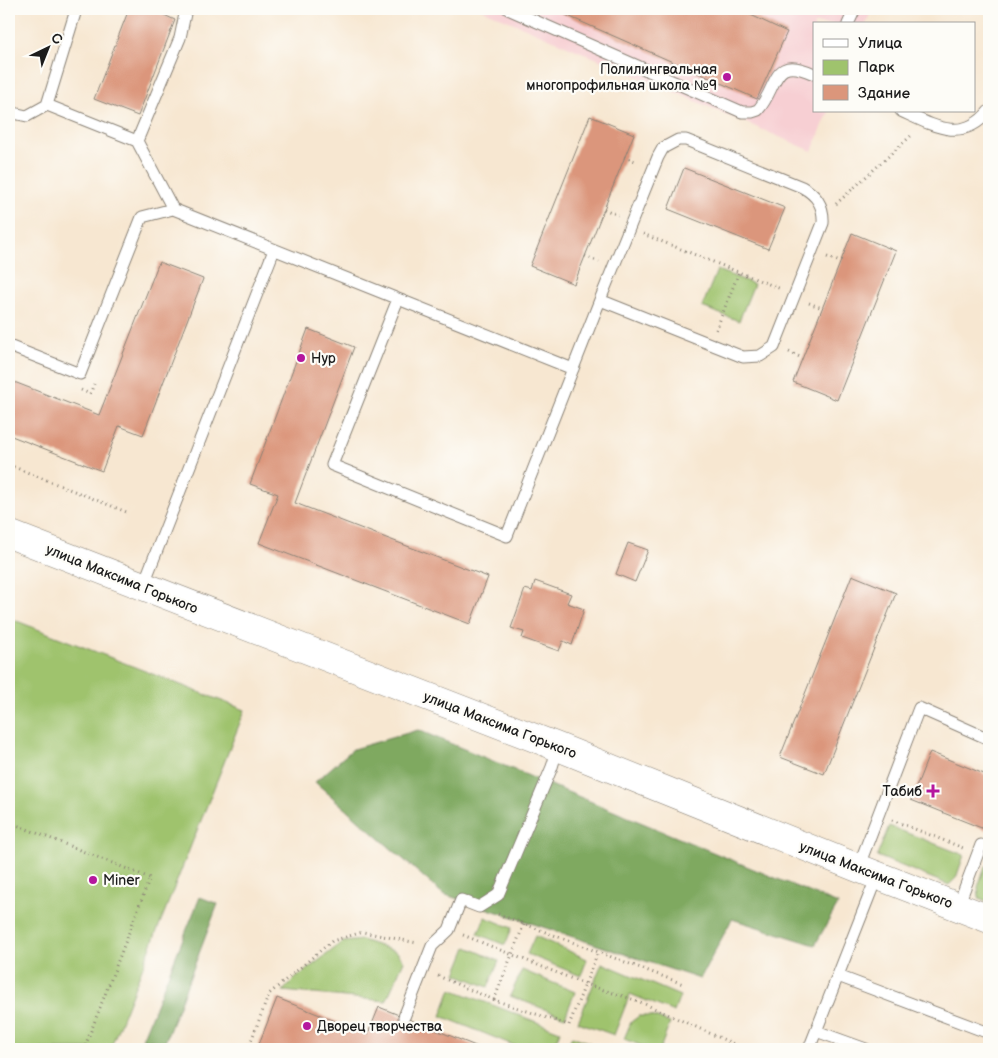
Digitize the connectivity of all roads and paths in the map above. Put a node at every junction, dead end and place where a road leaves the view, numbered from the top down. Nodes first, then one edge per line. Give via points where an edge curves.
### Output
1 (73, 9) edge
2 (186, 9) edge
3 (508, 9) edge
4 (855, 9) edge
5 (849, 22) edge
6 (813, 74) edge
7 (47, 105) junction
8 (989, 111) edge
9 (9, 112) edge
10 (903, 112) edge
11 (927, 122) junction
12 (138, 141) junction
13 (173, 209) junction
14 (824, 214) junction
15 (629, 228) junction
16 (274, 250) junction
17 (739, 272) junction
18 (795, 295) junction
19 (398, 299) junction
20 (600, 300) junction
21 (710, 344) junction
22 (9, 346) edge
23 (573, 370) junction
24 (9, 465) edge
25 (129, 513) dead end
26 (9, 534) edge
27 (143, 588) junction
28 (989, 739) edge
29 (558, 747) junction
30 (878, 815) junction
31 (9, 822) edge
32 (979, 849) joint
33 (868, 872) junction
34 (958, 906) junction
35 (479, 907) junction
36 (989, 919) edge
37 (524, 924) junction
38 (449, 930) junction
39 (432, 946) junction
40 (598, 952) junction
41 (512, 956) junction
42 (423, 969) junction
43 (838, 976) junction
44 (585, 984) junction
45 (683, 984) dead end
46 (494, 1000) junction
47 (404, 1018) dead end
48 (816, 1030) junction
49 (989, 1033) edge
50 (84, 1049) edge
51 (248, 1049) edge
52 (745, 1049) edge
53 (809, 1049) edge
54 (866, 1049) edge

1 - 7 lane via 76,10
2 - 12 lane via 180,38
3 - 6 lane via 742,112 758,110 775,77 784,69 798,66
4 - 5 lane
7 - 9 lane via 26,116
7 - 12 lane
8 - 11 lane via 978,122 953,130
10 - 11 lane
11 - 14 path
12 - 13 lane
13 - 16 lane
13 - 22 lane via 142,216 80,374
14 - 15 lane via 818,199 802,187 686,140 678,140 663,148
14 - 18 lane via 824,223
15 - 17 path
15 - 20 lane
16 - 19 lane
16 - 27 lane
17 - 18 path
17 - 21 path
18 - 21 lane via 774,347 768,353 752,358 742,357
19 - 23 lane
19 - 23 lane via 332,466 507,536
20 - 21 lane
20 - 23 lane
24 - 25 path
26 - 27 main road, улица Максима Горького
27 - 29 main road, улица Максима Горького
28 - 30 lane via 919,708
29 - 33 main road, улица Максима Горького
29 - 35 lane via 498,895
30 - 32 path
30 - 33 lane
31 - 50 path via 150,878
32 - 34 lane
33 - 34 main road, улица Максима Горького
33 - 43 lane
34 - 36 main road, улица Максима Горького
35 - 37 path
35 - 38 lane via 461,900
37 - 40 path
37 - 41 path
38 - 39 lane
38 - 41 path
39 - 42 lane
39 - 51 path via 363,932 332,941 269,994
40 - 44 path
40 - 45 path
41 - 44 path
41 - 46 path
42 - 46 path
42 - 47 lane
43 - 48 lane
43 - 49 lane
44 - 46 path via 569,1025
44 - 52 path via 638,1001
48 - 53 lane
48 - 54 lane

